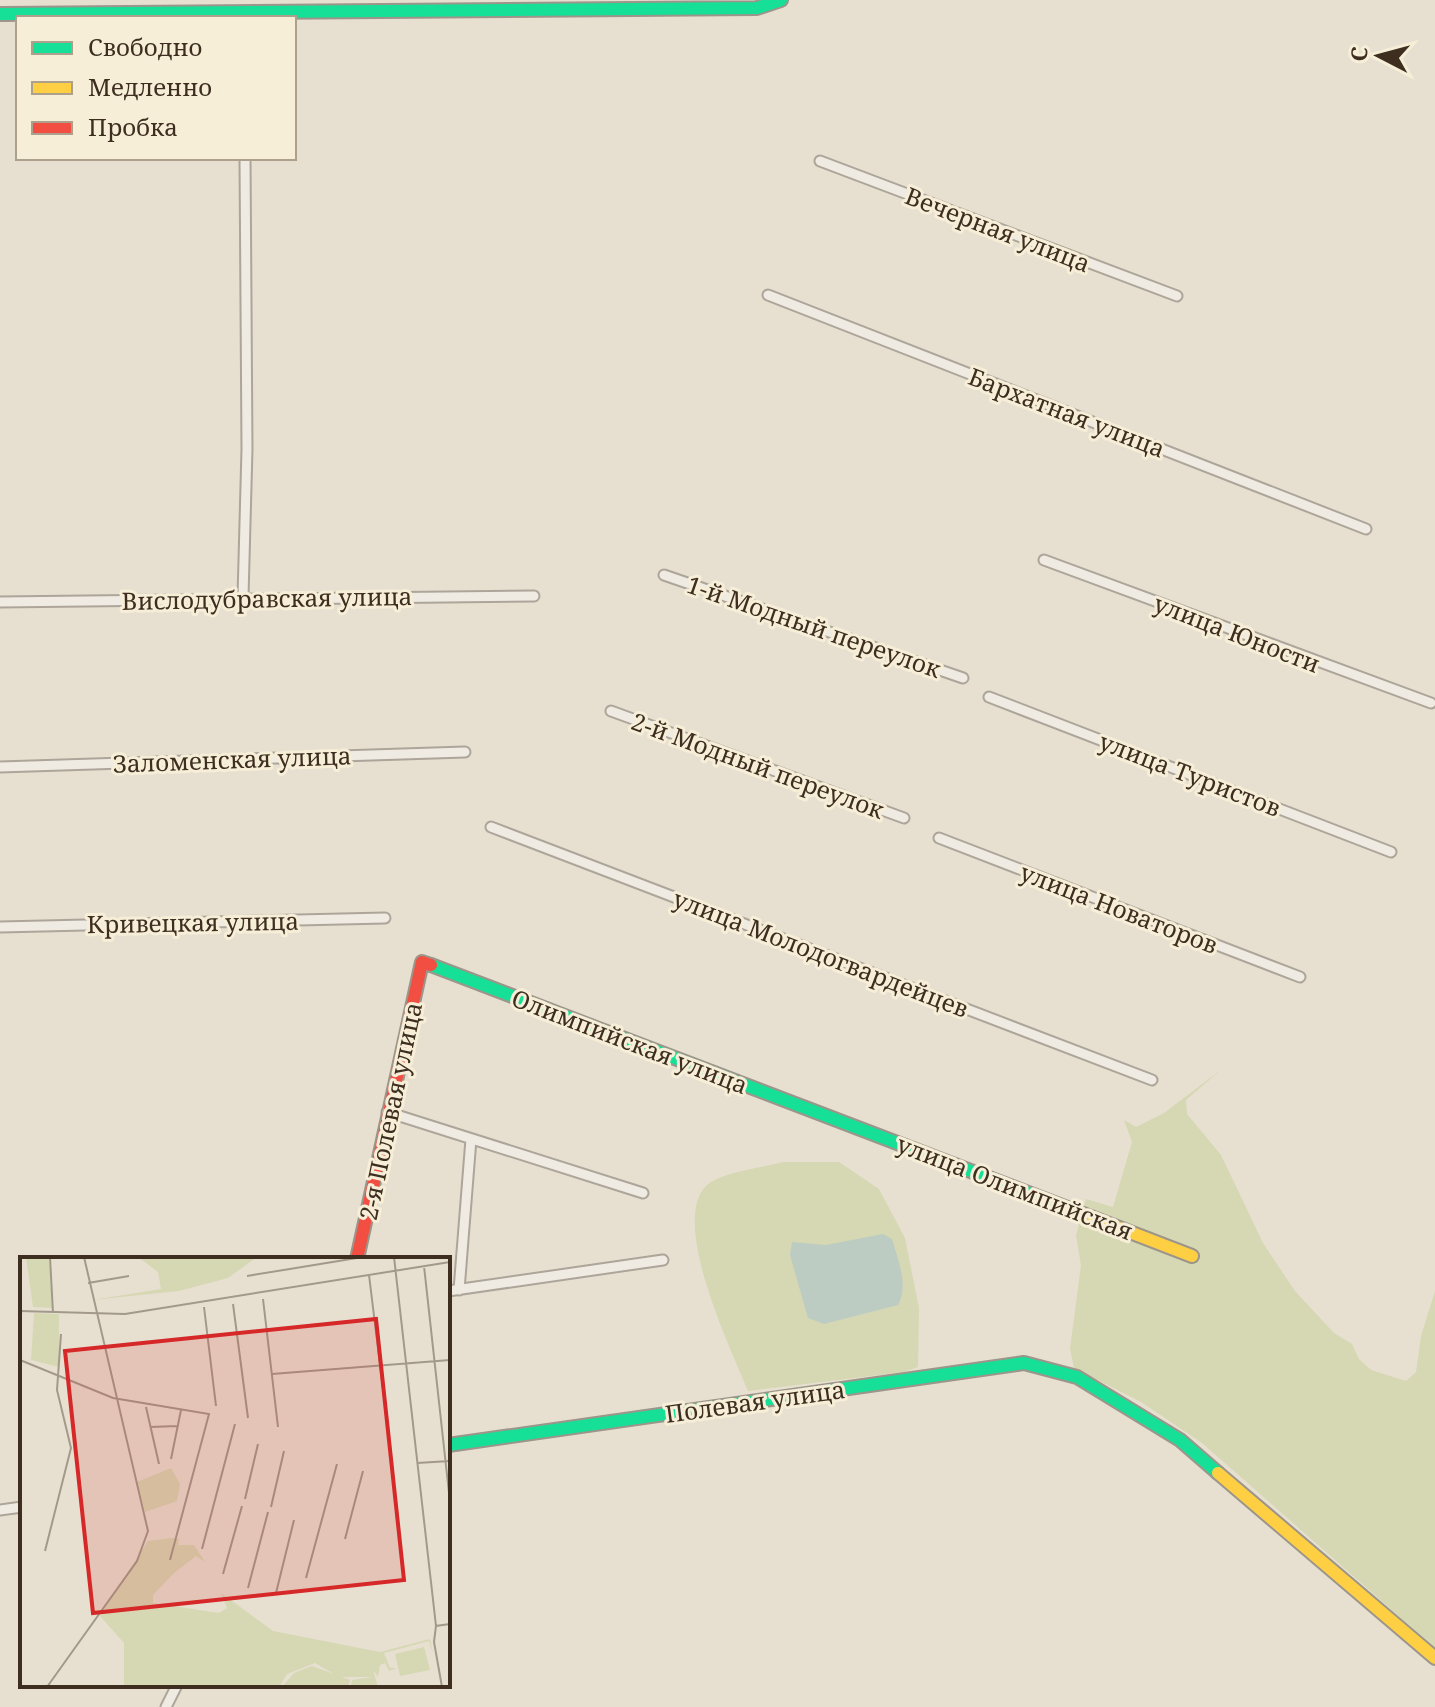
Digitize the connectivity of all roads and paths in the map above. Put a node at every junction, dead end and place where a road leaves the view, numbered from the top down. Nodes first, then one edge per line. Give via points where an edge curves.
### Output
1 (781, 0) edge
2 (265, 10) edge
3 (0, 14) edge
4 (245, 160) edge
5 (820, 161) dead end
6 (768, 295) dead end
7 (1177, 296) dead end
8 (1366, 529) dead end
9 (1044, 560) dead end
10 (664, 575) dead end
11 (534, 596) dead end
12 (243, 597) junction
13 (0, 602) edge
14 (963, 678) dead end
15 (989, 697) dead end
16 (1431, 703) dead end
17 (611, 711) dead end
18 (465, 752) dead end
19 (0, 767) edge
20 (904, 818) dead end
21 (491, 827) dead end
22 (939, 838) dead end
23 (1391, 852) dead end
24 (385, 918) dead end
25 (0, 927) edge
26 (422, 962) joint
27 (1300, 977) dead end
28 (1152, 1080) dead end
29 (387, 1112) junction
30 (839, 1119) joint
31 (471, 1139) junction
32 (643, 1193) dead end
33 (1192, 1256) dead end
34 (358, 1257) edge
35 (663, 1260) dead end
36 (453, 1290) edge
37 (450, 1445) edge
38 (20, 1507) edge
39 (0, 1510) edge
40 (1435, 1658) edge
41 (176, 1687) edge
42 (166, 1707) edge

1 - 2 street via 757,8
2 - 3 street
4 - 12 street
5 - 7 street, Вечерная улица
6 - 8 street, Бархатная улица
9 - 16 street, улица Юности
10 - 14 street, 1-й Модный переулок
11 - 12 street, Вислодубравская улица
12 - 13 street, Вислодубравская улица
15 - 23 street, улица Туристов
17 - 20 street, 2-й Модный переулок
18 - 19 street, Заломенская улица
21 - 28 street, улица Молодогвардейцев
22 - 27 street, улица Новаторов
24 - 25 street, Кривецкая улица
26 - 29 street, 2-я Полевая улица
26 - 30 street, Олимпийская улица
29 - 31 street
29 - 34 street, 2-я Полевая улица
30 - 33 street, улица Олимпийская
31 - 32 street
31 - 36 street
35 - 36 street
37 - 40 street, Полевая улица via 1024,1363 1077,1377 1180,1440
38 - 39 street
41 - 42 street

